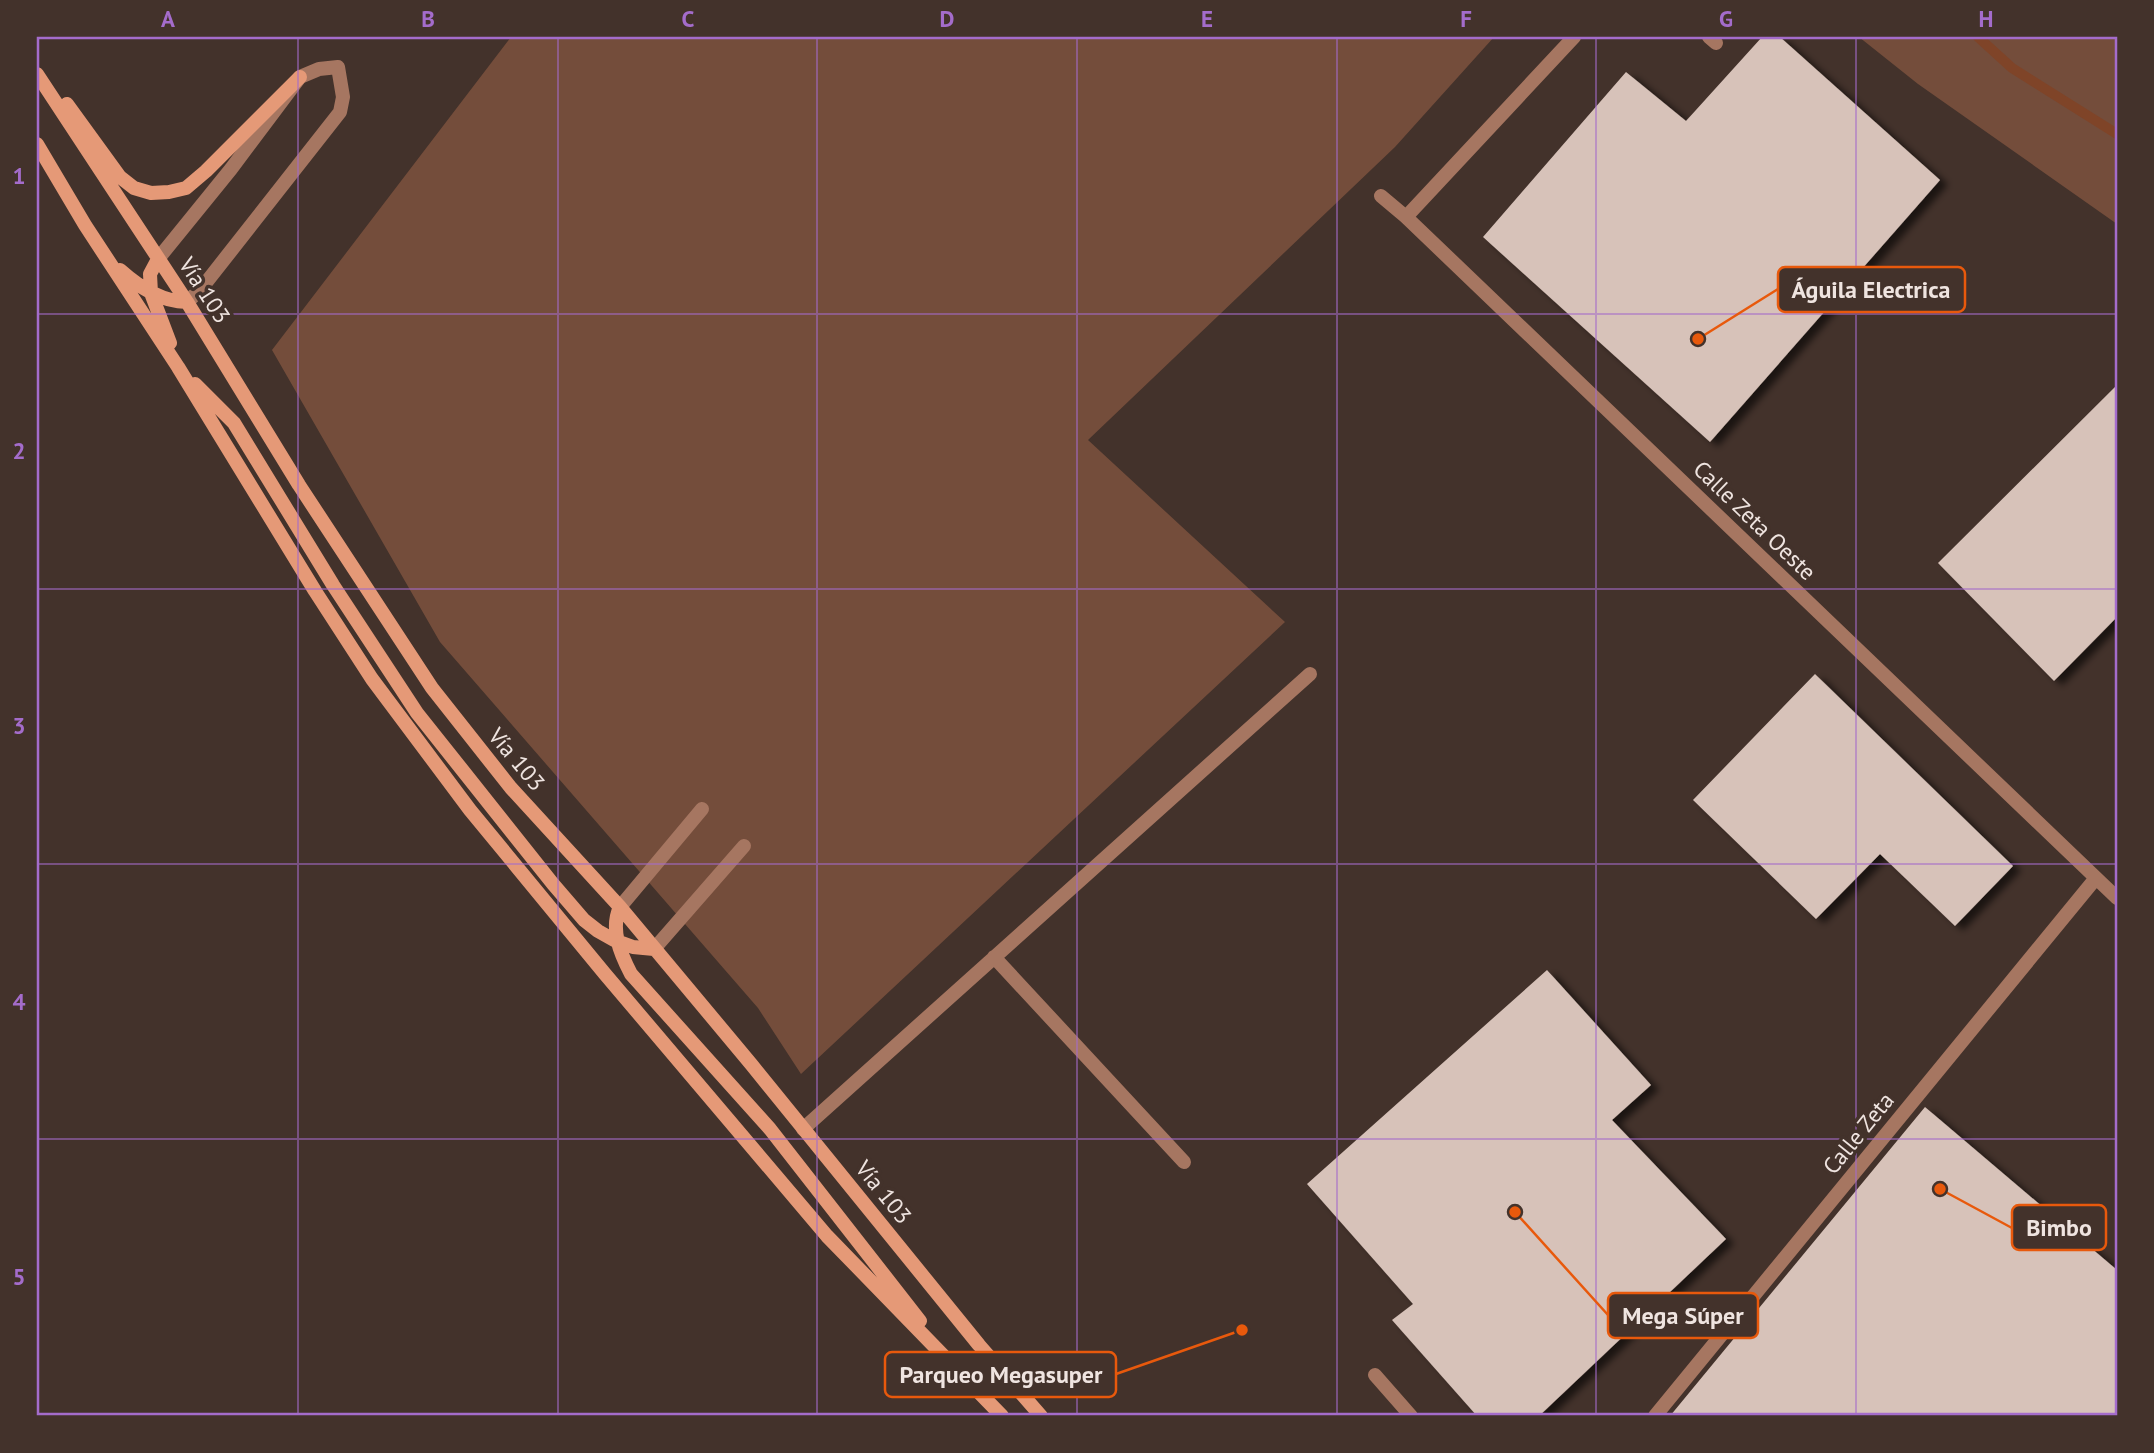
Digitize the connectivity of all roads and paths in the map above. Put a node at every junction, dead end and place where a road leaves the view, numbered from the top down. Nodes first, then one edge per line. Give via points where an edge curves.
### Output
1 (1574, 37) edge
2 (37, 62) edge
3 (37, 74) edge
4 (300, 77) junction
5 (37, 144) edge
6 (1381, 196) dead end
7 (1406, 218) junction
8 (85, 225) junction
9 (158, 260) junction
10 (151, 293) junction
11 (187, 302) junction
12 (178, 367) junction
13 (1310, 674) dead end
14 (702, 809) dead end
15 (744, 846) dead end
16 (2096, 878) junction
17 (2117, 898) edge
18 (620, 907) junction
19 (618, 942) junction
20 (654, 949) junction
21 (994, 957) junction
22 (803, 1129) junction
23 (1184, 1162) dead end
24 (1375, 1375) dead end
25 (965, 1379) junction
26 (1002, 1416) edge
27 (1041, 1416) edge
28 (1411, 1416) edge
29 (1655, 1416) edge

1 - 7 street
2 - 4 main road via 120,177 151,193 187,188
3 - 9 main road, Vía 103
4 - 9 street
4 - 11 street via 338,67 343,97 340,112
5 - 8 main road
6 - 7 street, Calle Zeta Oeste
7 - 16 street, Calle Zeta Oeste
8 - 10 main road via 114,264
8 - 12 main road
9 - 10 main road via 150,274
9 - 11 main road, Vía 103
10 - 11 main road
10 - 12 main road
11 - 18 main road, Vía 103 via 299,485 432,688 511,788
12 - 19 main road via 234,423 417,713 584,920
12 - 25 main road via 372,679 470,810 827,1237
13 - 21 street
14 - 18 street
15 - 20 street
16 - 17 street, Calle Zeta Oeste
16 - 29 street, Calle Zeta
18 - 19 main road via 615,918
18 - 20 main road, Vía 103
19 - 20 main road
19 - 25 main road via 631,974 770,1129
20 - 22 main road, Vía 103
21 - 22 street
21 - 23 street
22 - 27 main road, Vía 103
24 - 28 street
25 - 26 main road

